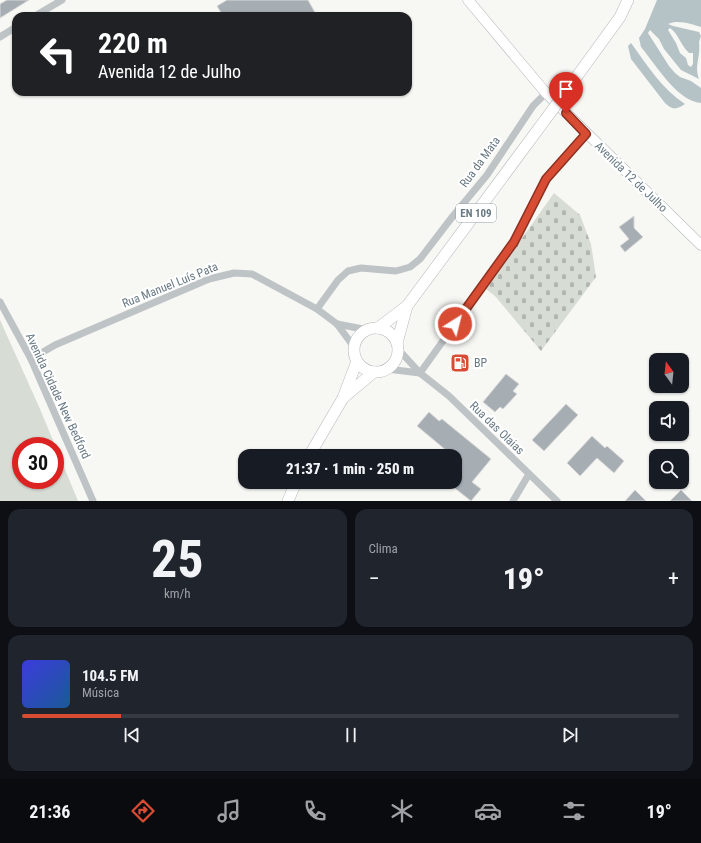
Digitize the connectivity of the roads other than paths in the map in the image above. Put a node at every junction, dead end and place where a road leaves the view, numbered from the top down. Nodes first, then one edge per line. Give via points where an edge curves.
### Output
1 (62, 0) edge
2 (468, 0) edge
3 (628, 0) edge
4 (42, 12) edge
5 (12, 30) edge
6 (0, 37) edge
7 (546, 93) junction
8 (586, 134) junction
9 (701, 245) edge
10 (0, 302) edge
11 (407, 306) junction
12 (317, 309) junction
13 (337, 324) junction
14 (373, 329) junction
15 (397, 346) junction
16 (354, 347) junction
17 (31, 359) junction
18 (357, 361) junction
19 (387, 369) junction
20 (374, 372) junction
21 (420, 373) junction
22 (343, 398) junction
23 (313, 449) edge
24 (529, 474) junction
25 (293, 489) edge
26 (93, 501) edge
27 (288, 501) edge
28 (513, 501) edge
29 (557, 501) edge

1 - 4 street
2 - 7 main road, Avenida 12 de Julho
3 - 11 main road, EN 109, bridge via 620,17 568,90
5 - 6 street
7 - 8 main road, Avenida 12 de Julho
7 - 12 street, Rua da Mata via 533,106 487,175 420,260 410,267 396,271 361,268 348,271 338,280
8 - 9 main road, Avenida 12 de Julho
8 - 21 street via 546,179 514,242
10 - 17 street, Avenida Cidade New Bedford
11 - 14 main road
11 - 15 main road
12 - 13 street, Rua Manuel Luís Pata
12 - 17 street, Rua Manuel Luís Pata via 252,274 234,273 208,279 69,338
13 - 14 street
13 - 16 street
14 - 15 main road via 389,333
14 - 16 main road via 361,334
15 - 19 main road via 395,360
15 - 21 street, Rua das Olaias
16 - 18 main road
17 - 26 street, Avenida Cidade New Bedford
18 - 20 main road
18 - 22 main road
19 - 20 main road
19 - 21 street
20 - 22 main road
21 - 24 street, Rua das Olaias via 449,396
22 - 23 main road
24 - 28 street
24 - 29 street, Rua das Olaias
25 - 27 main road

